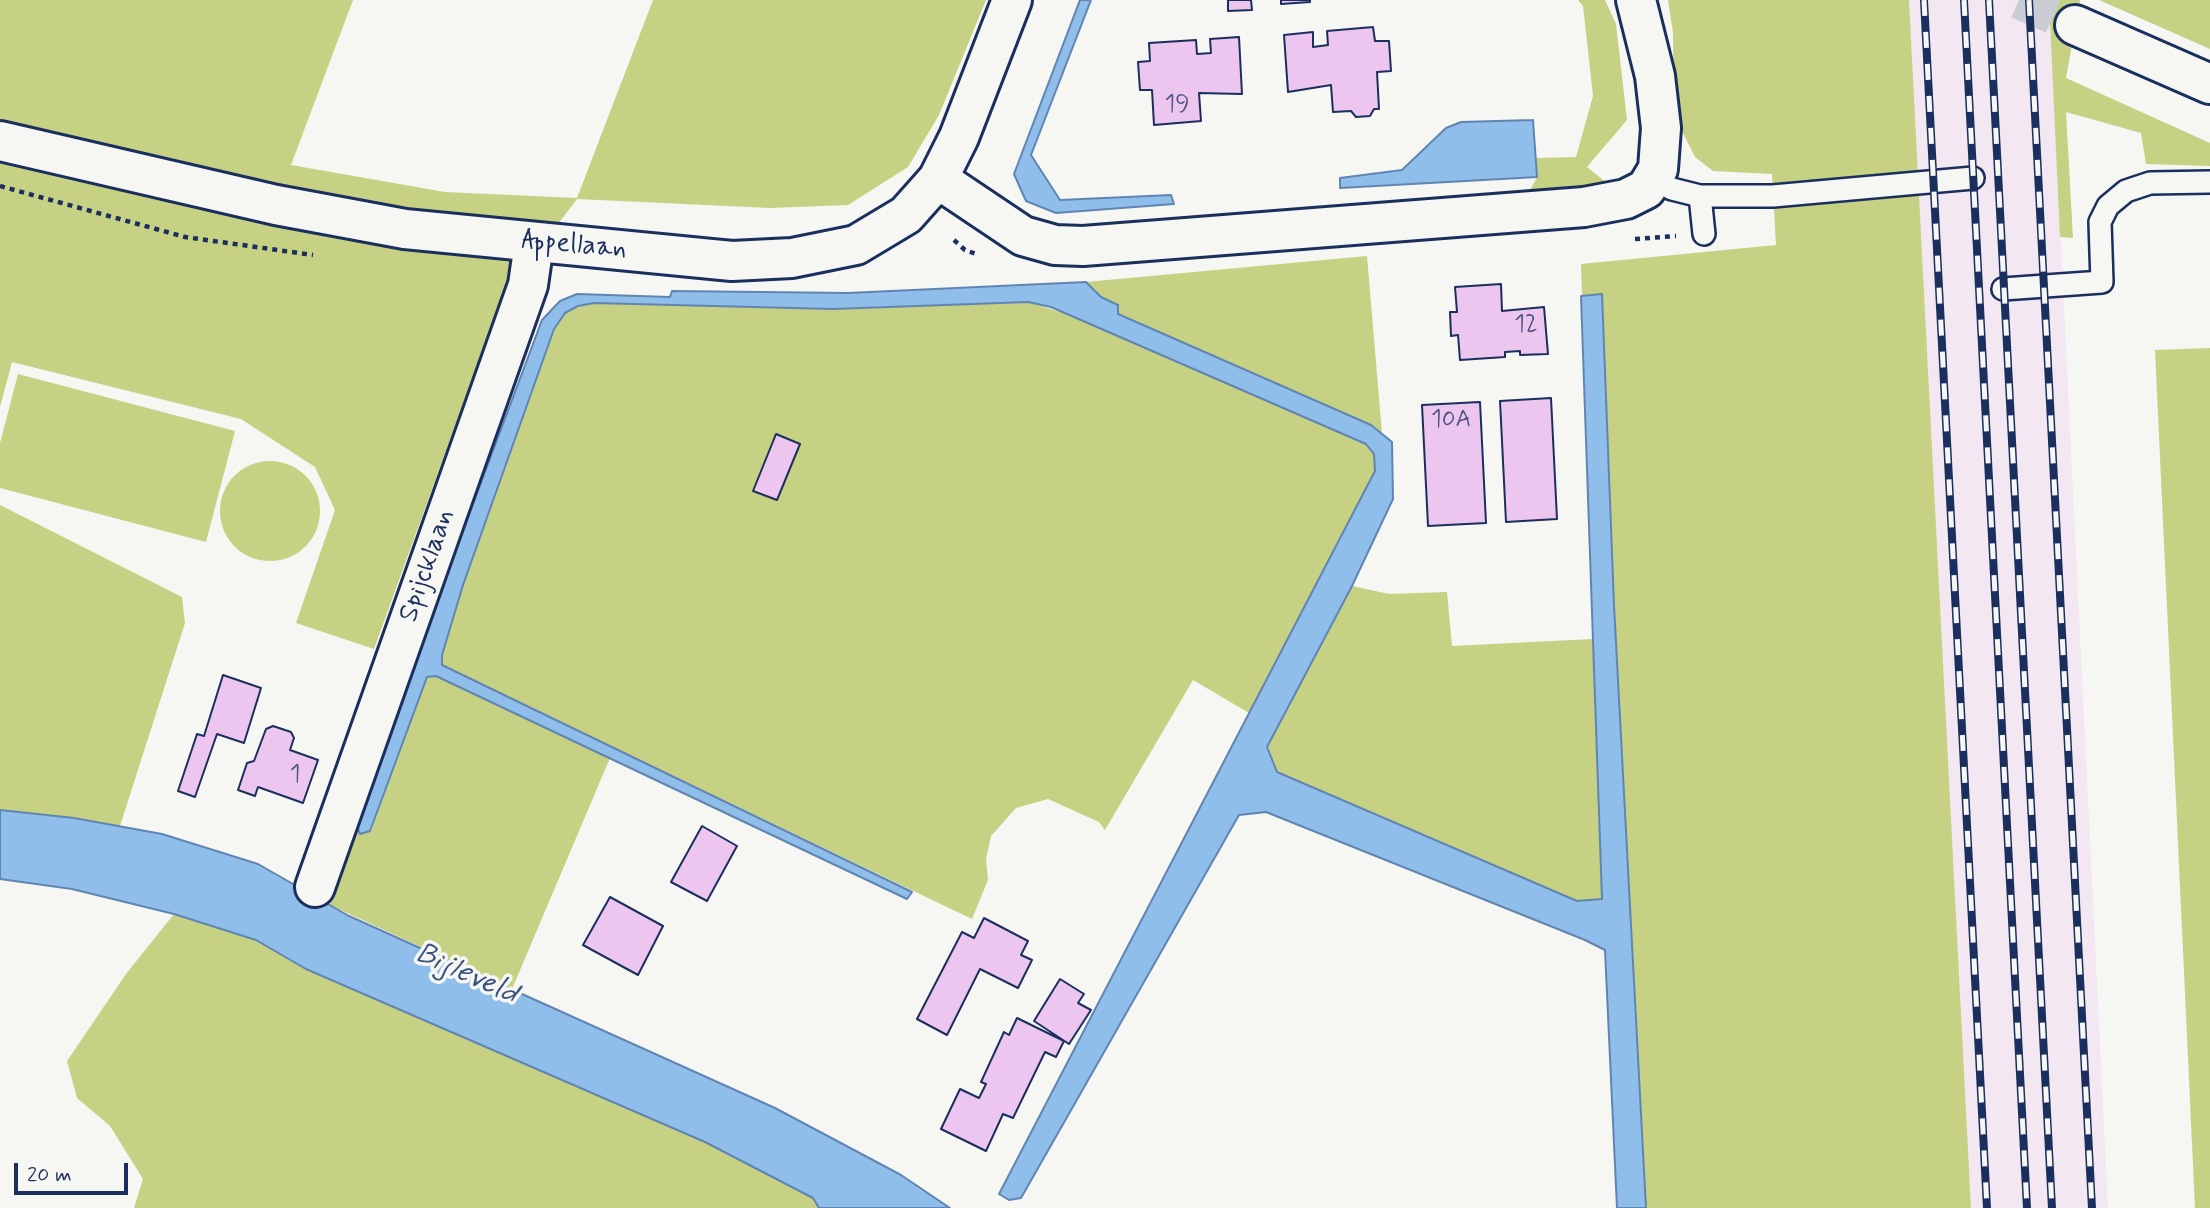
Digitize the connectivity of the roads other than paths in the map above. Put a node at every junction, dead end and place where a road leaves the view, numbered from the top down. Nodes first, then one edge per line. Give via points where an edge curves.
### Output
1 (1012, 0) edge
2 (1636, 0) edge
3 (2075, 25) tunnel mouth
4 (2210, 84) edge
5 (0, 141) edge
6 (1652, 178) junction
7 (1973, 178) dead end
8 (938, 180) junction
9 (2210, 182) edge
10 (1700, 196) junction
11 (1704, 234) dead end
12 (534, 243) junction
13 (2003, 289) dead end
14 (315, 887) dead end

1 - 8 street, Appellaan
2 - 6 street via 1655,76 1661,128 1658,169
3 - 4 street
5 - 12 street, Appellaan via 276,205 405,229
6 - 8 street via 1646,189 1626,199 1584,206 1083,246 1055,245 1023,236
6 - 10 lane
7 - 10 lane via 1773,195
8 - 12 street, Appellaan via 906,215 856,245 792,258 732,261
9 - 13 lane via 2150,183 2126,191 2108,206 2100,222 2102,282
10 - 11 lane
12 - 14 street, Spijcklaan via 528,285

